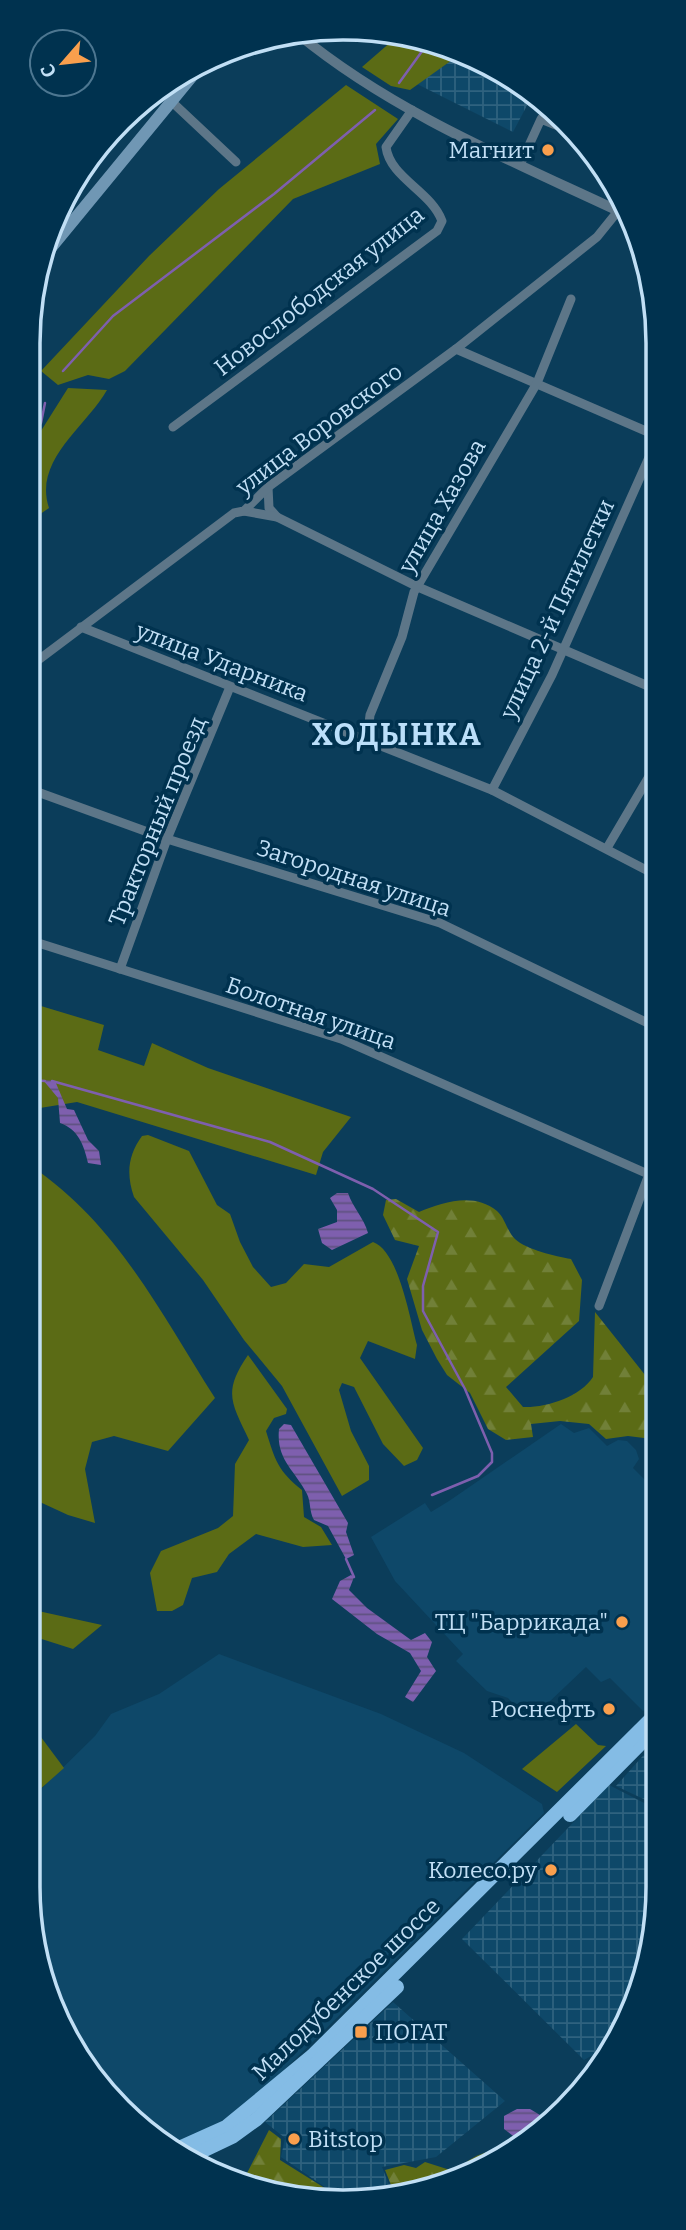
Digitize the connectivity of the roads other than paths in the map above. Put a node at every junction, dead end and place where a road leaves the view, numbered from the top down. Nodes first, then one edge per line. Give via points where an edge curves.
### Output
1 (309, 42) edge
2 (184, 86) edge
3 (171, 101) junction
4 (412, 110) junction
5 (551, 123) edge
6 (236, 162) dead end
7 (520, 166) junction
8 (615, 210) edge
9 (617, 213) edge
10 (59, 238) edge
11 (571, 299) dead end
12 (456, 349) junction
13 (537, 383) junction
14 (173, 427) dead end
15 (646, 431) edge
16 (646, 464) edge
17 (268, 487) junction
18 (244, 511) junction
19 (277, 517) junction
20 (418, 587) junction
21 (80, 627) junction
22 (562, 648) junction
23 (40, 658) edge
24 (646, 685) edge
25 (230, 687) junction
26 (367, 741) junction
27 (646, 782) edge
28 (492, 790) junction
29 (40, 793) edge
30 (167, 839) junction
31 (607, 848) junction
32 (646, 870) edge
33 (40, 944) edge
34 (120, 969) junction
35 (646, 1023) edge
36 (646, 1173) edge
37 (646, 1179) edge
38 (599, 1306) dead end
39 (646, 1725) edge
40 (646, 1738) edge
41 (564, 1814) junction
42 (186, 2145) edge
43 (199, 2153) edge

1 - 4 street via 347,72
2 - 3 main road
3 - 6 street
3 - 10 main road
4 - 7 street
4 - 14 street, Новослободская улица via 391,136 386,147 388,161 438,210 442,221 437,231
5 - 7 street via 541,119
7 - 8 street
9 - 12 street, улица Воровского via 597,237
11 - 13 street, улица Хазова
12 - 13 street
12 - 17 street, улица Воровского
13 - 15 street
13 - 20 street, улица Хазова
16 - 22 street, улица 2-й Пятилетки
17 - 18 street, улица Воровского
17 - 19 street via 270,508
18 - 19 street
18 - 21 street, улица Воровского via 234,513
19 - 20 street
20 - 22 street
20 - 26 street, улица Хазова via 369,715
21 - 23 street, улица Воровского
21 - 25 street, улица Ударника
22 - 24 street
22 - 28 street, улица 2-й Пятилетки
25 - 26 street, улица Ударника
25 - 30 street, Тракторный проезд
26 - 28 street, улица Ударника
27 - 31 street
28 - 31 street, улица Ударника
29 - 30 street, Загородная улица
30 - 34 street, Тракторный проезд
30 - 35 street, Загородная улица via 440,923
31 - 32 street, улица Ударника
33 - 34 street, Болотная улица
34 - 36 street, Болотная улица via 341,1039
37 - 38 street
39 - 41 highway
40 - 41 highway
41 - 42 highway, Малодубенское шоссе via 312,2056 226,2127
41 - 43 highway, Малодубенское шоссе via 319,2064 257,2119

